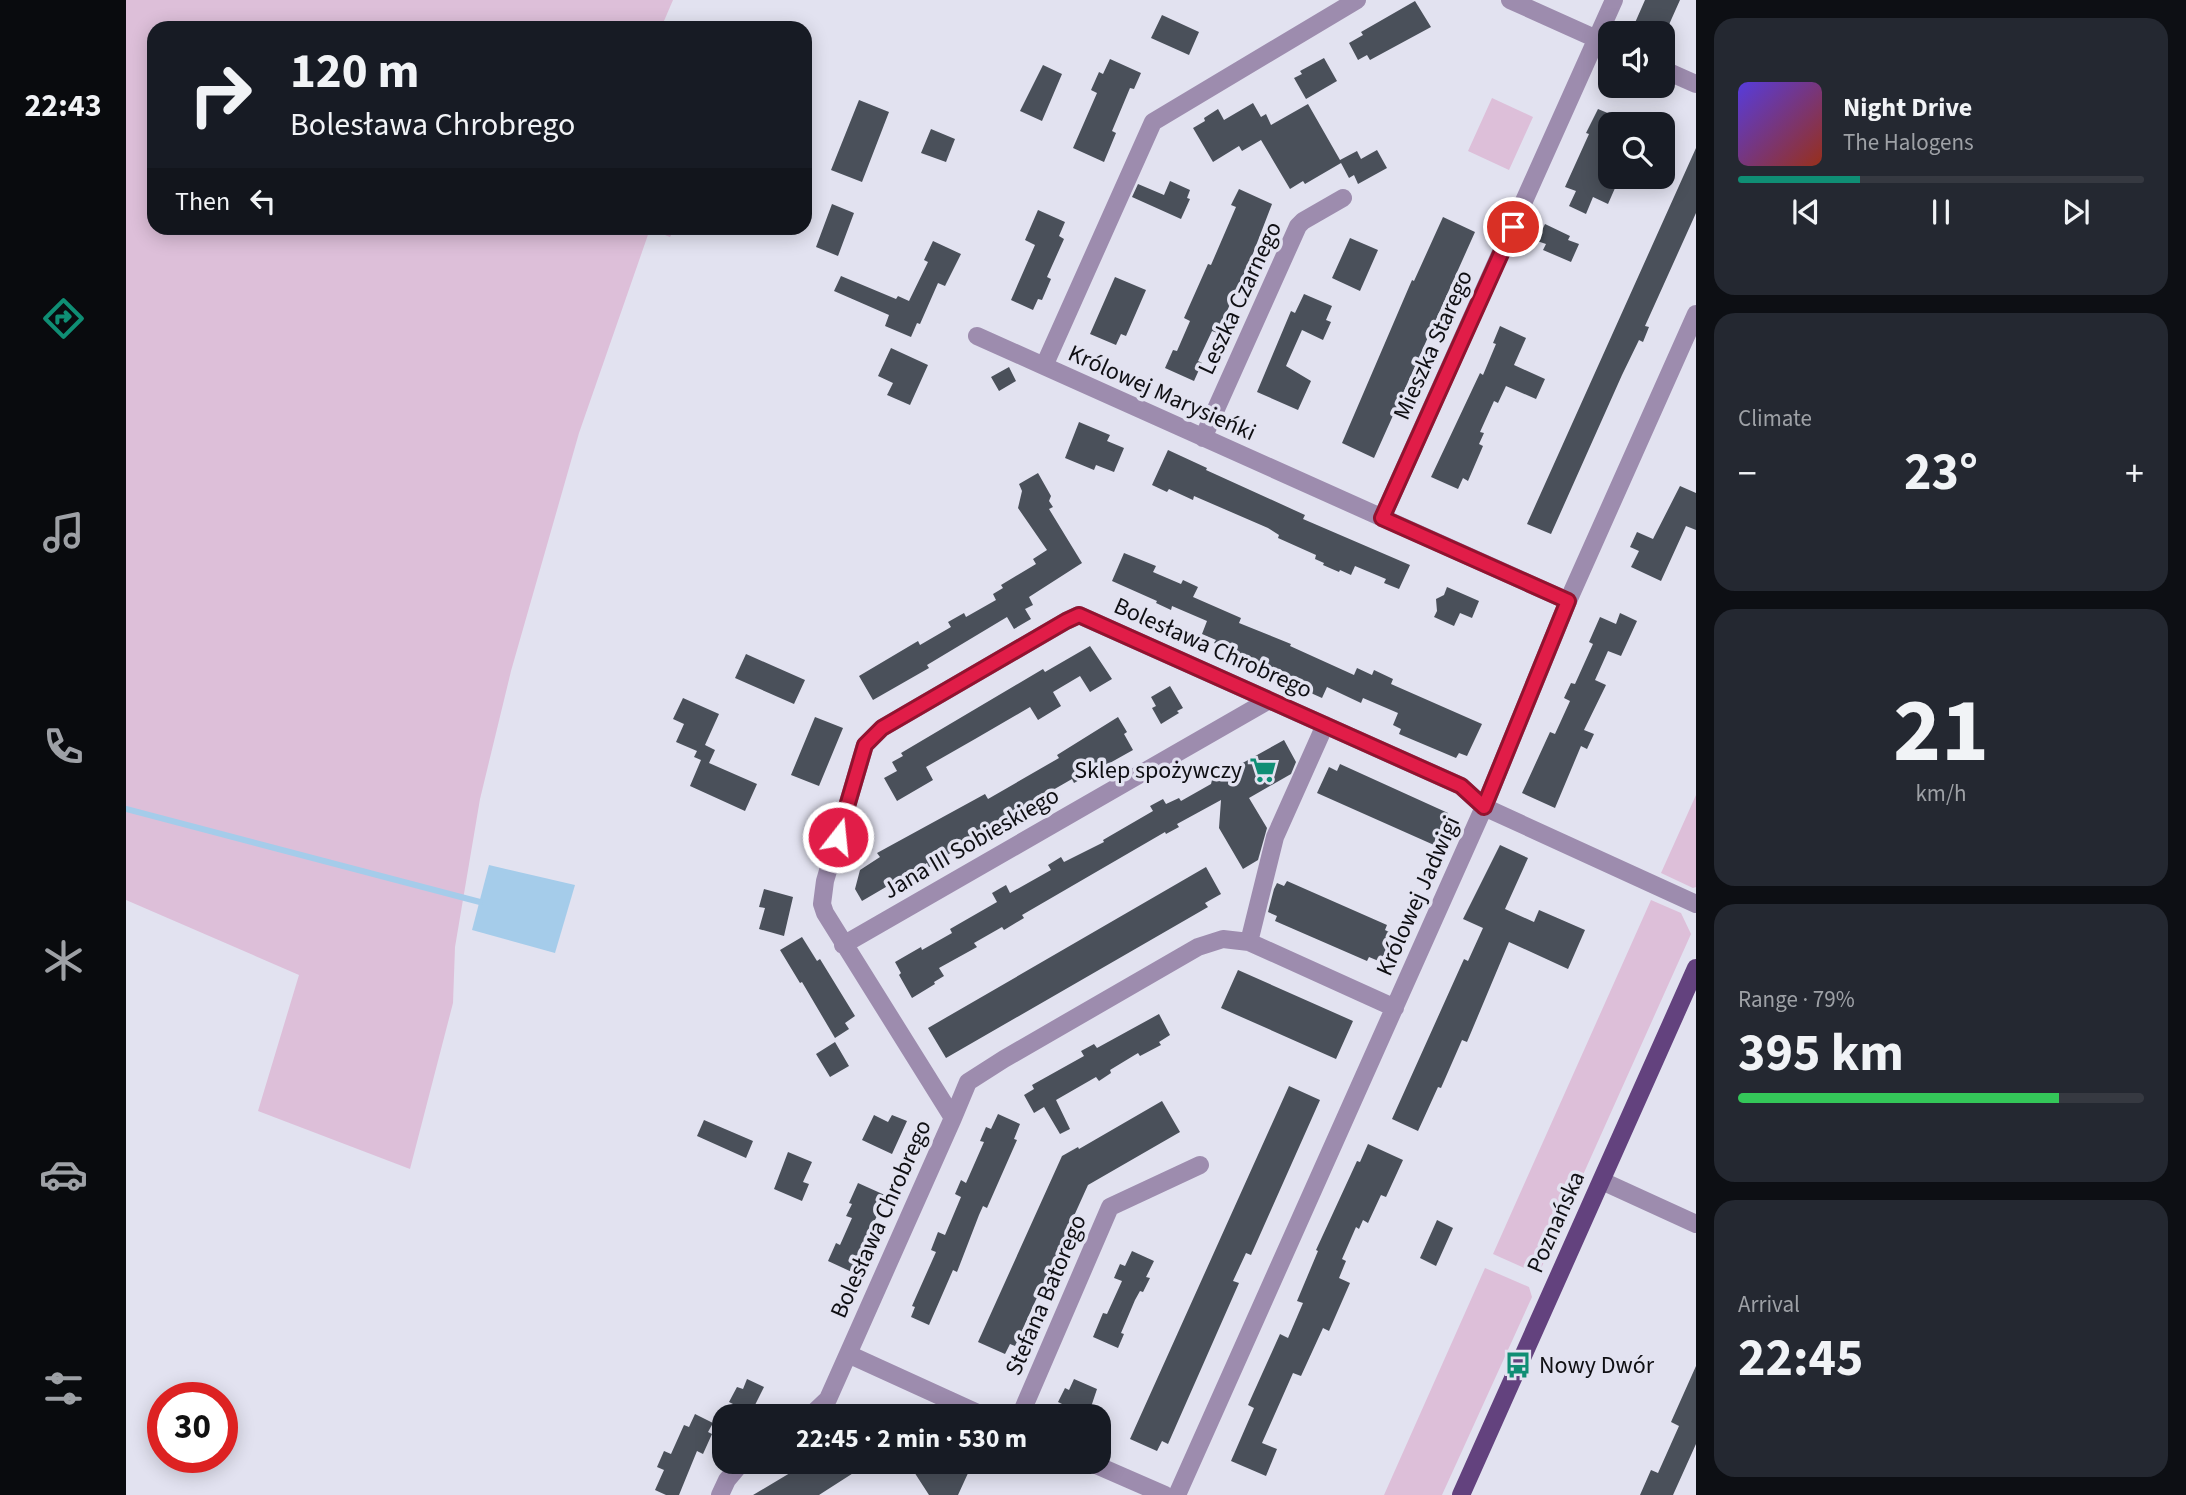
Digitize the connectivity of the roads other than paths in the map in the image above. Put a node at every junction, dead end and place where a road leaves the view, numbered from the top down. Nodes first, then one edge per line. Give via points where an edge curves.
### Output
1 (1357, 0) edge
2 (1510, 0) edge
3 (1614, 0) edge
4 (1608, 21) edge
5 (1598, 40) edge
6 (1598, 53) edge
7 (1675, 75) edge
8 (1696, 84) edge
9 (1343, 198) dead end
10 (1696, 314) edge
11 (977, 336) dead end
12 (1044, 366) junction
13 (1203, 438) junction
14 (1382, 518) junction
15 (1568, 601) junction
16 (1269, 700) junction
17 (1325, 725) junction
18 (1484, 807) junction
19 (1696, 904) edge
20 (1248, 942) junction
21 (844, 945) junction
22 (1696, 968) edge
23 (1395, 1008) junction
24 (953, 1118) junction
25 (1200, 1165) dead end
26 (1602, 1181) junction
27 (1696, 1224) edge
28 (848, 1354) junction
29 (823, 1404) edge
30 (958, 1404) edge
31 (1025, 1404) edge
32 (1111, 1471) edge
33 (732, 1474) edge
34 (720, 1495) edge
35 (1165, 1495) edge
36 (1177, 1495) edge
37 (1461, 1495) edge

1 - 12 street, Królowej Marysieńki via 1153,122
2 - 5 street
3 - 4 street, Mieszka Starego
6 - 14 street, Mieszka Starego
7 - 8 street
9 - 13 street, Leszka Czarnego via 1298,226
10 - 15 street, Królowej Jadwigi
11 - 12 street
12 - 13 street, Królowej Marysieńki
13 - 14 street, Królowej Marysieńki
14 - 15 street, Królowej Marysieńki
15 - 18 street, Królowej Jadwigi
16 - 17 street, Bolesława Chrobrego
16 - 21 street, Jana III Sobieskiego
16 - 21 street, Bolesława Chrobrego via 1079,615 1066,621 882,728 865,745 822,904
17 - 18 street, Bolesława Chrobrego via 1461,786
17 - 20 street via 1275,837
18 - 19 street, Bolesława Chrobrego
18 - 23 street, Królowej Jadwigi
20 - 23 street
20 - 24 street via 1223,939 1198,947 1004,1059 968,1082
21 - 24 street, Bolesława Chrobrego
22 - 26 main road, Poznańska
23 - 36 street, Królowej Jadwigi
24 - 28 street, Bolesława Chrobrego
25 - 31 street, Stefana Batorego via 1110,1207
26 - 27 street
26 - 37 main road, Poznańska
28 - 29 street, Bolesława Chrobrego
28 - 30 street
32 - 35 street
33 - 34 street

